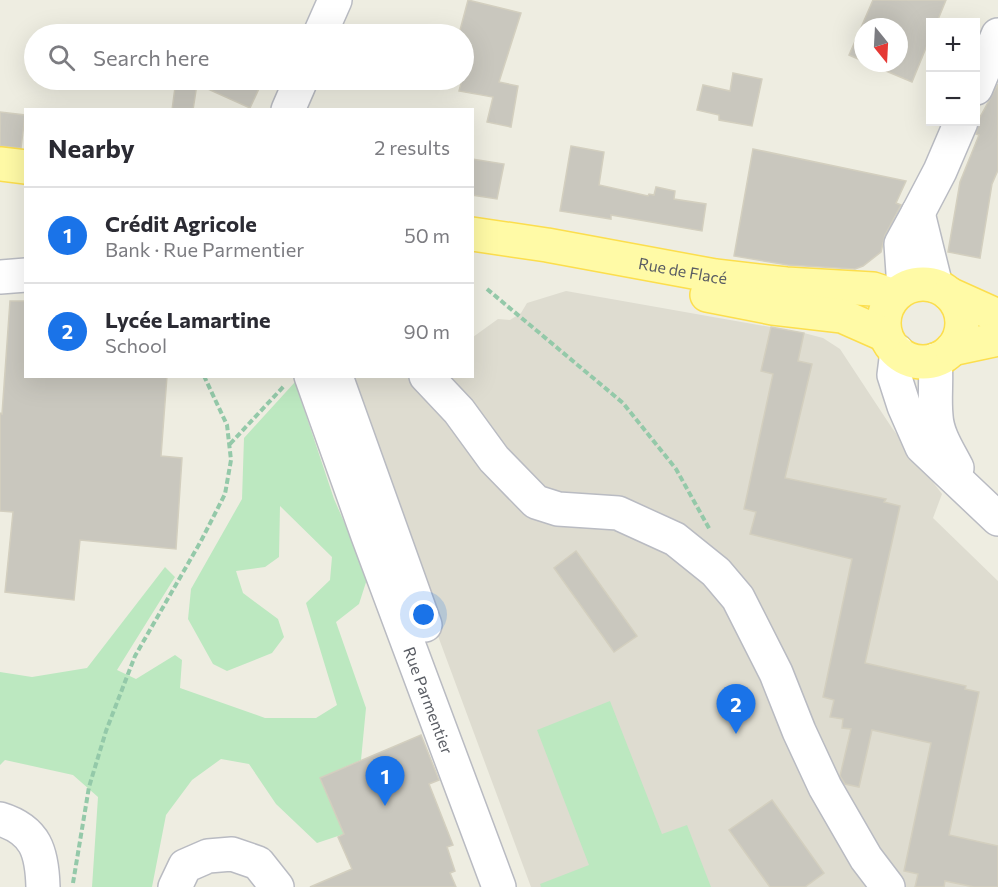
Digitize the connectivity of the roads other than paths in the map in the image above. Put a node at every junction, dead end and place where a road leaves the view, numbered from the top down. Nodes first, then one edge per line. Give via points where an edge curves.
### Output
1 (335, 0) edge
2 (324, 24) edge
3 (998, 35) edge
4 (980, 76) edge
5 (297, 90) edge
6 (289, 108) edge
7 (959, 126) edge
8 (0, 164) edge
9 (24, 167) edge
10 (474, 234) edge
11 (474, 254) edge
12 (24, 275) edge
13 (0, 277) edge
14 (921, 291) junction
15 (998, 316) edge
16 (998, 339) edge
17 (891, 343) junction
18 (943, 354) junction
19 (335, 378) edge
20 (428, 378) edge
21 (300, 380) edge
22 (969, 491) junction
23 (998, 519) edge
24 (0, 819) edge
25 (43, 887) edge
26 (175, 887) edge
27 (277, 887) edge
28 (499, 887) edge
29 (519, 887) edge
30 (888, 887) edge

1 - 2 street
3 - 4 street
5 - 6 street
7 - 14 street via 918,213
8 - 9 main road
10 - 14 main road, Rue de Flacé via 715,276
11 - 17 main road, Rue de Flacé via 773,308 842,316
12 - 13 street
14 - 15 main road, Rue de Flacé
14 - 17 main road via 886,308 884,321
14 - 18 main road via 957,303 961,314 960,332
16 - 18 main road
17 - 18 main road via 915,361
17 - 22 street via 894,375 922,447
18 - 22 street via 937,377 936,418 944,443
19 - 29 street, Rue Parmentier
20 - 30 street via 459,411 494,459 536,502 558,509 618,513 675,539 716,572 738,598 776,673 825,787 866,858
21 - 28 street, Rue Parmentier via 368,536
22 - 23 street
24 - 25 street via 33,839 43,863
26 - 27 street via 185,866 208,856 232,854 258,864

